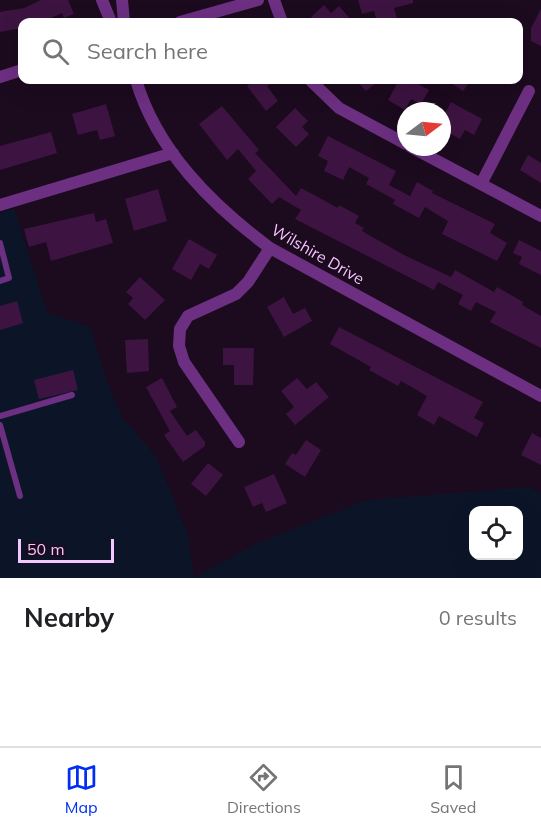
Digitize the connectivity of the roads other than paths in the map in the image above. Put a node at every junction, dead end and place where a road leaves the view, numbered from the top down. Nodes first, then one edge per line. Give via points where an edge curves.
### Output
1 (102, 0) edge
2 (122, 0) edge
3 (258, 0) edge
4 (273, 0) edge
5 (109, 18) edge
6 (124, 18) edge
7 (194, 18) edge
8 (280, 18) edge
9 (18, 71) edge
10 (0, 77) edge
11 (138, 84) edge
12 (314, 84) edge
13 (530, 91) dead end
14 (397, 139) edge
15 (173, 153) junction
16 (428, 156) edge
17 (481, 184) junction
18 (0, 205) edge
19 (541, 216) edge
20 (0, 245) edge
21 (270, 248) junction
22 (0, 281) edge
23 (72, 395) dead end
24 (541, 396) edge
25 (0, 416) edge
26 (0, 425) edge
27 (239, 442) dead end
28 (20, 496) dead end

1 - 5 street
2 - 6 street
3 - 7 street
4 - 8 street
9 - 10 street
11 - 15 street, Wilshire Drive
12 - 14 street via 339,108
13 - 17 street
15 - 18 street
15 - 21 street, Wilshire Drive via 219,208
16 - 17 street
17 - 19 street
20 - 22 lane via 9,278
21 - 24 street, Wilshire Drive
21 - 27 street via 236,294 188,316 180,329 178,346 184,362
23 - 25 lane
26 - 28 lane

